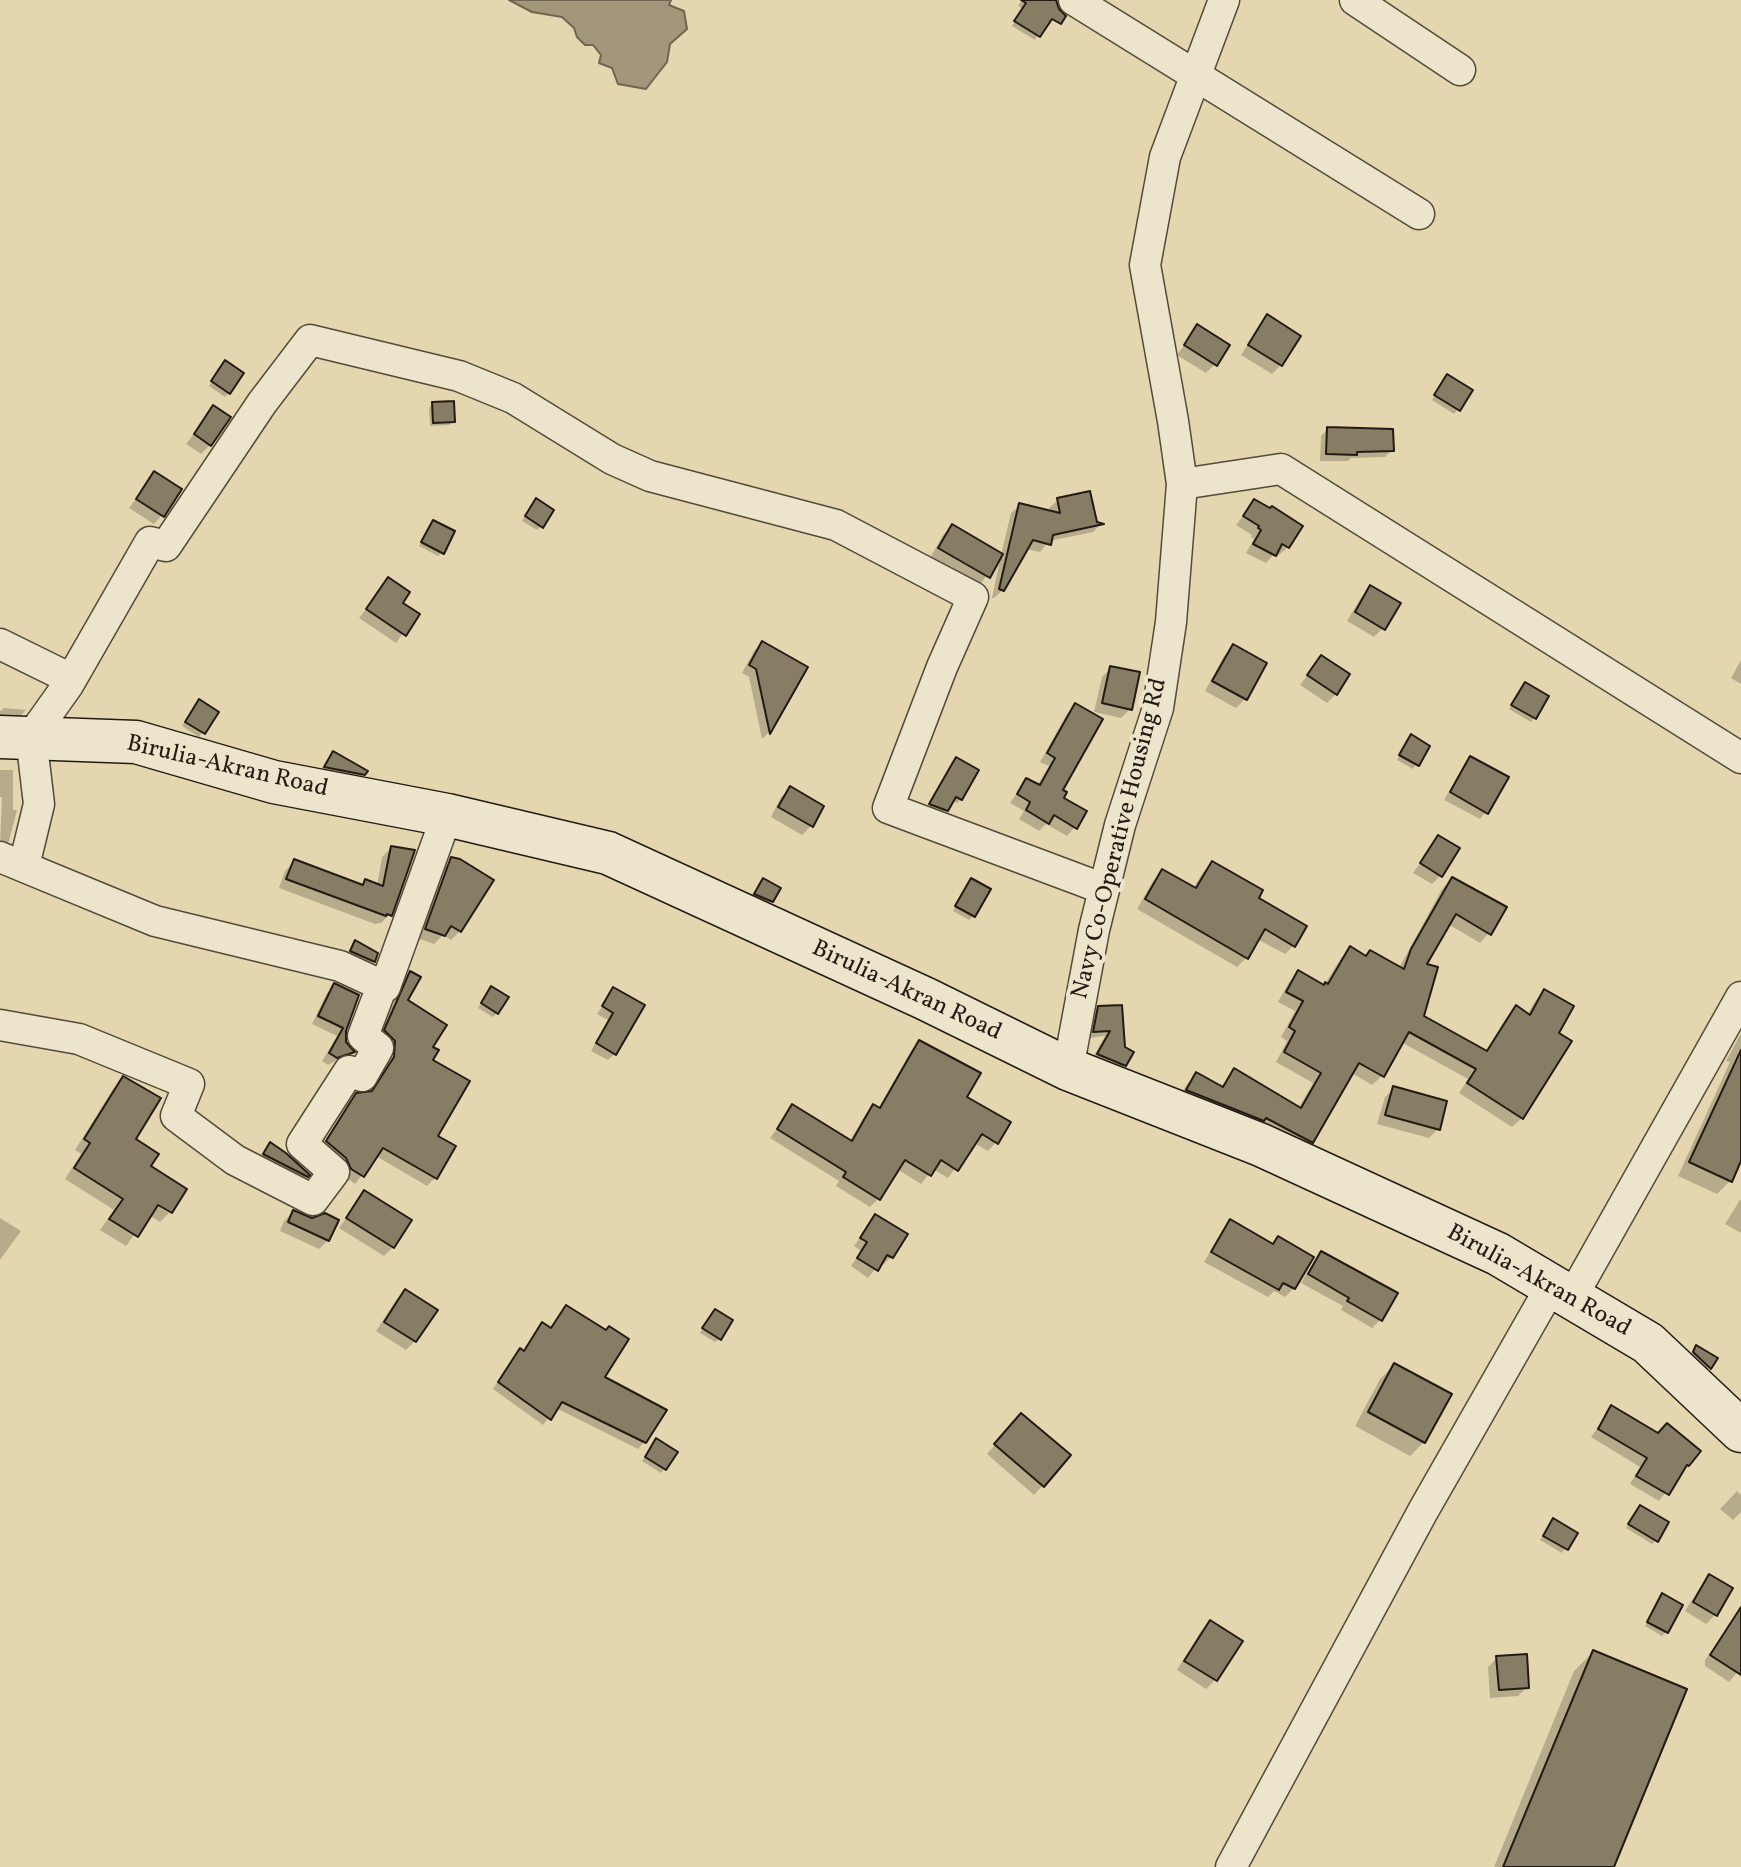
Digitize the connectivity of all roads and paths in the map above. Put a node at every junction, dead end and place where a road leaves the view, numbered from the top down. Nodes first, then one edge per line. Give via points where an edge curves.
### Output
1 (1074, 0) edge
2 (1224, 0) edge
3 (1355, 0) edge
4 (1460, 70) dead end
5 (1197, 76) junction
6 (1419, 214) dead end
7 (1182, 484) junction
8 (0, 644) edge
9 (71, 679) junction
10 (15, 737) edge
11 (1741, 758) edge
12 (447, 815) junction
13 (12, 861) edge
14 (1104, 889) junction
15 (382, 986) junction
16 (1741, 997) edge
17 (0, 1025) edge
18 (1068, 1069) junction
19 (1562, 1291) junction
20 (1741, 1431) edge
21 (1231, 1867) edge

1 - 5 street
2 - 5 street, Navy Co-Operative Housing Rd
3 - 4 street
5 - 6 street
5 - 7 street, Navy Co-Operative Housing Rd via 1165,157 1145,265
7 - 11 street via 1281,469
7 - 14 street, Navy Co-Operative Housing Rd via 1158,708
8 - 9 street
9 - 10 street
9 - 14 street via 150,542 166,546 310,340 459,376 513,398 637,470 836,525 973,597 888,808
10 - 12 street, Birulia-Akran Road via 136,742 274,782
10 - 13 street via 39,804
12 - 15 street
12 - 18 street, Birulia-Akran Road via 608,853
13 - 15 street via 155,921 340,966
14 - 18 street, Navy Co-Operative Housing Rd
15 - 17 street via 363,1036 378,1048 362,1076 349,1071 302,1144 334,1172 313,1200 235,1160 176,1116 189,1084 79,1039
16 - 19 street
18 - 19 street, Birulia-Akran Road via 1261,1145 1498,1254
19 - 20 street, Birulia-Akran Road via 1648,1343
19 - 21 street via 1423,1511

